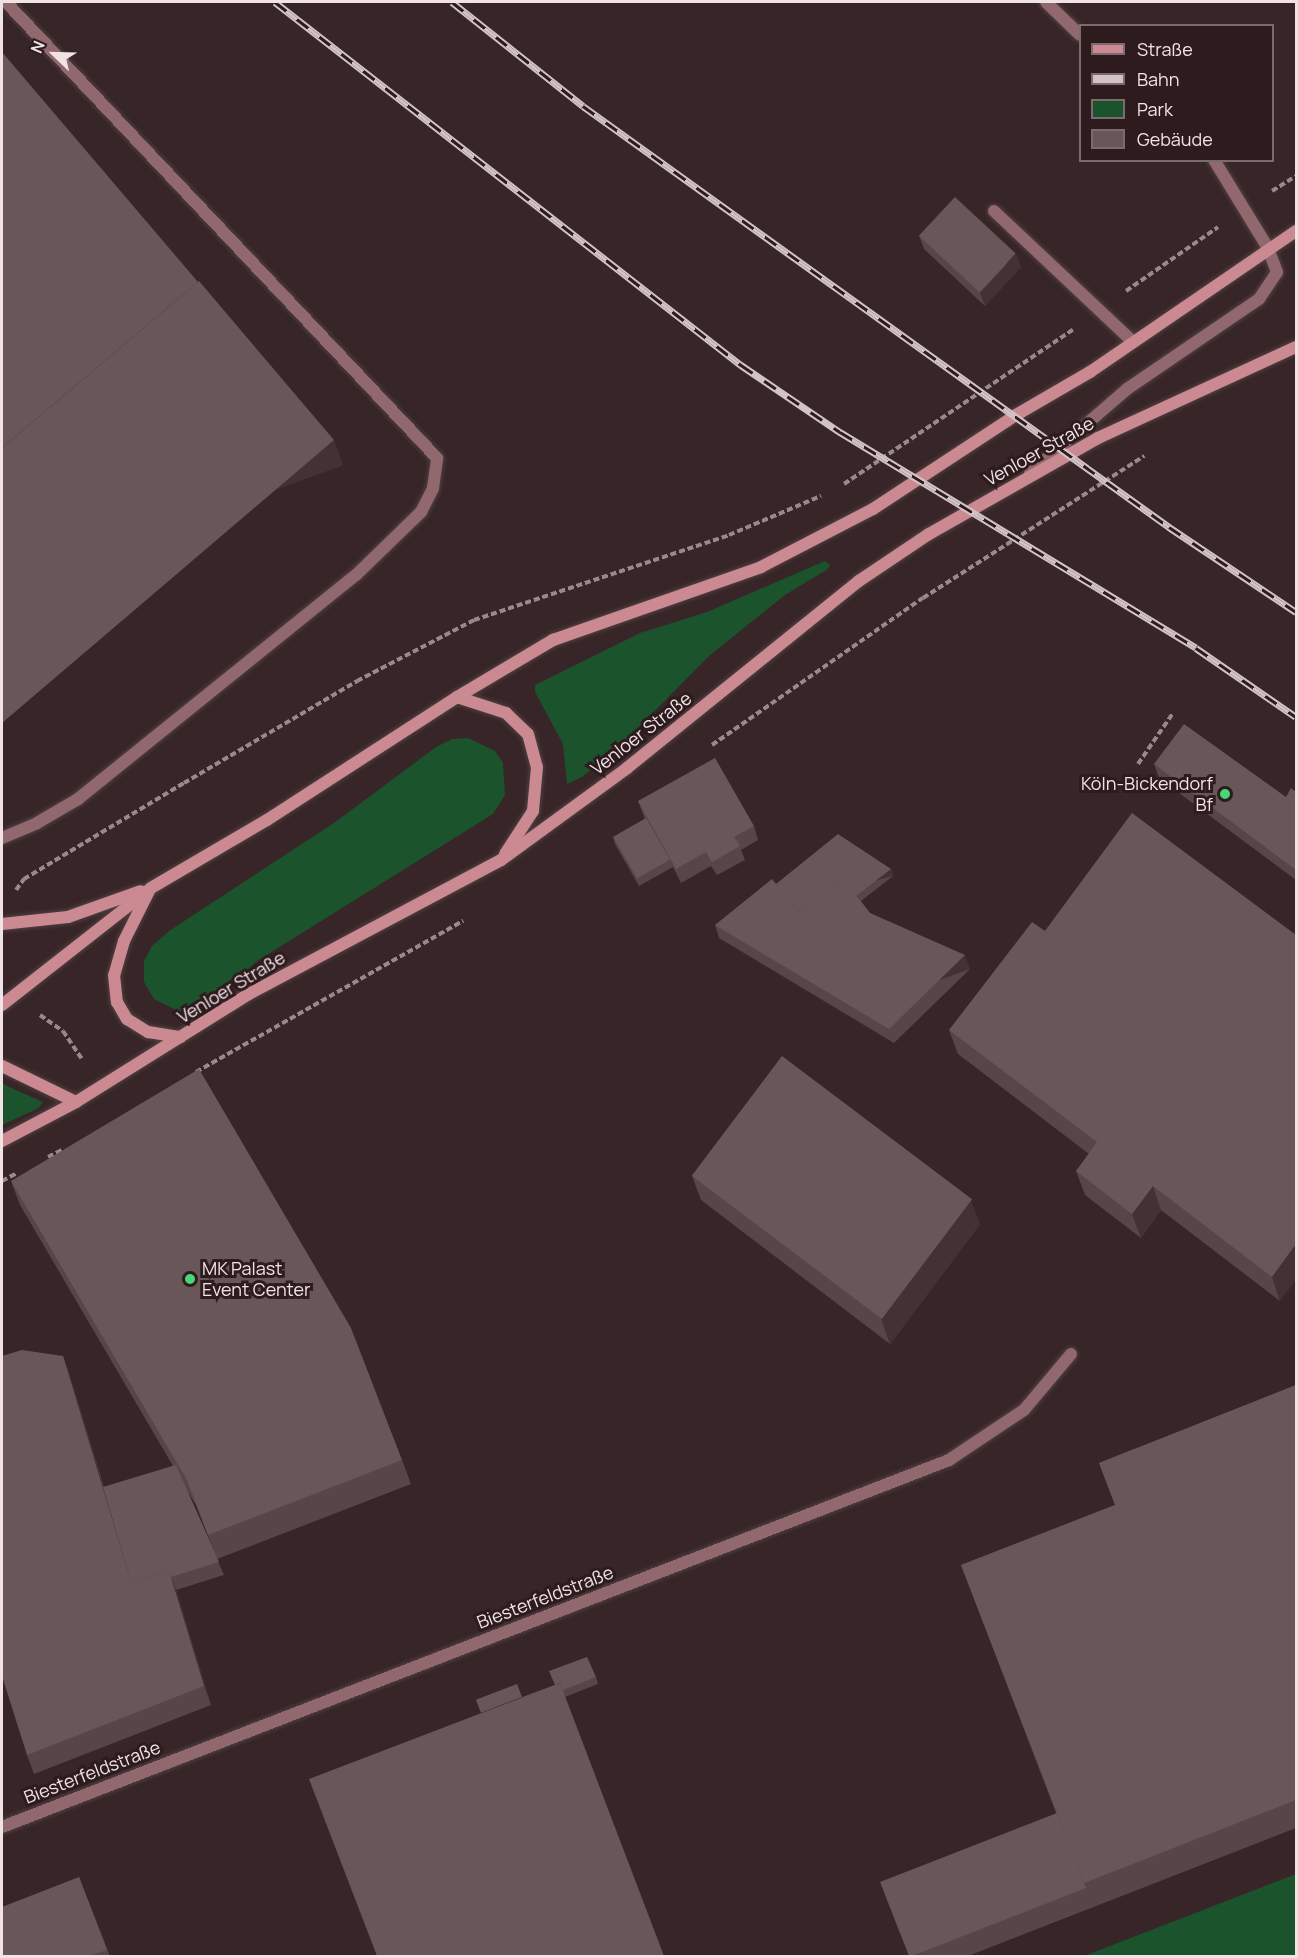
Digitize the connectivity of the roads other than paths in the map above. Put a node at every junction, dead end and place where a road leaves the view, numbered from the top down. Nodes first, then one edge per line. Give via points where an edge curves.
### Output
1 (6, 2) edge
2 (1046, 2) edge
3 (1079, 34) edge
4 (1215, 162) edge
5 (994, 212) dead end
6 (1296, 231) edge
7 (1268, 248) junction
8 (1133, 342) junction
9 (1296, 347) edge
10 (1027, 476) junction
11 (457, 697) junction
12 (2, 838) edge
13 (501, 860) junction
14 (151, 888) junction
15 (2, 924) edge
16 (2, 1005) edge
17 (181, 1037) junction
18 (2, 1066) edge
19 (76, 1102) junction
20 (2, 1141) edge
21 (1071, 1354) dead end
22 (2, 1827) edge

1 - 12 street via 437,458 433,488 421,512 356,575 78,799
2 - 3 street
4 - 7 street
5 - 8 street
6 - 7 main road
7 - 8 main road
7 - 10 street via 1277,272 1259,299 1126,388
8 - 11 main road via 862,515 761,567 553,640
9 - 10 main road, Venloer Straße via 1098,438
10 - 13 main road, Venloer Straße via 859,581 627,768
11 - 13 main road via 506,712 528,734 537,767 533,811
11 - 14 main road via 267,820
13 - 17 main road, Venloer Straße via 249,994
14 - 15 main road via 68,916
14 - 16 main road
14 - 17 main road via 124,941 114,975 117,1002 127,1019 148,1032
17 - 19 main road, Venloer Straße
18 - 19 main road
19 - 20 main road, Venloer Straße
21 - 22 street, Biesterfeldstraße via 1024,1410 949,1460

